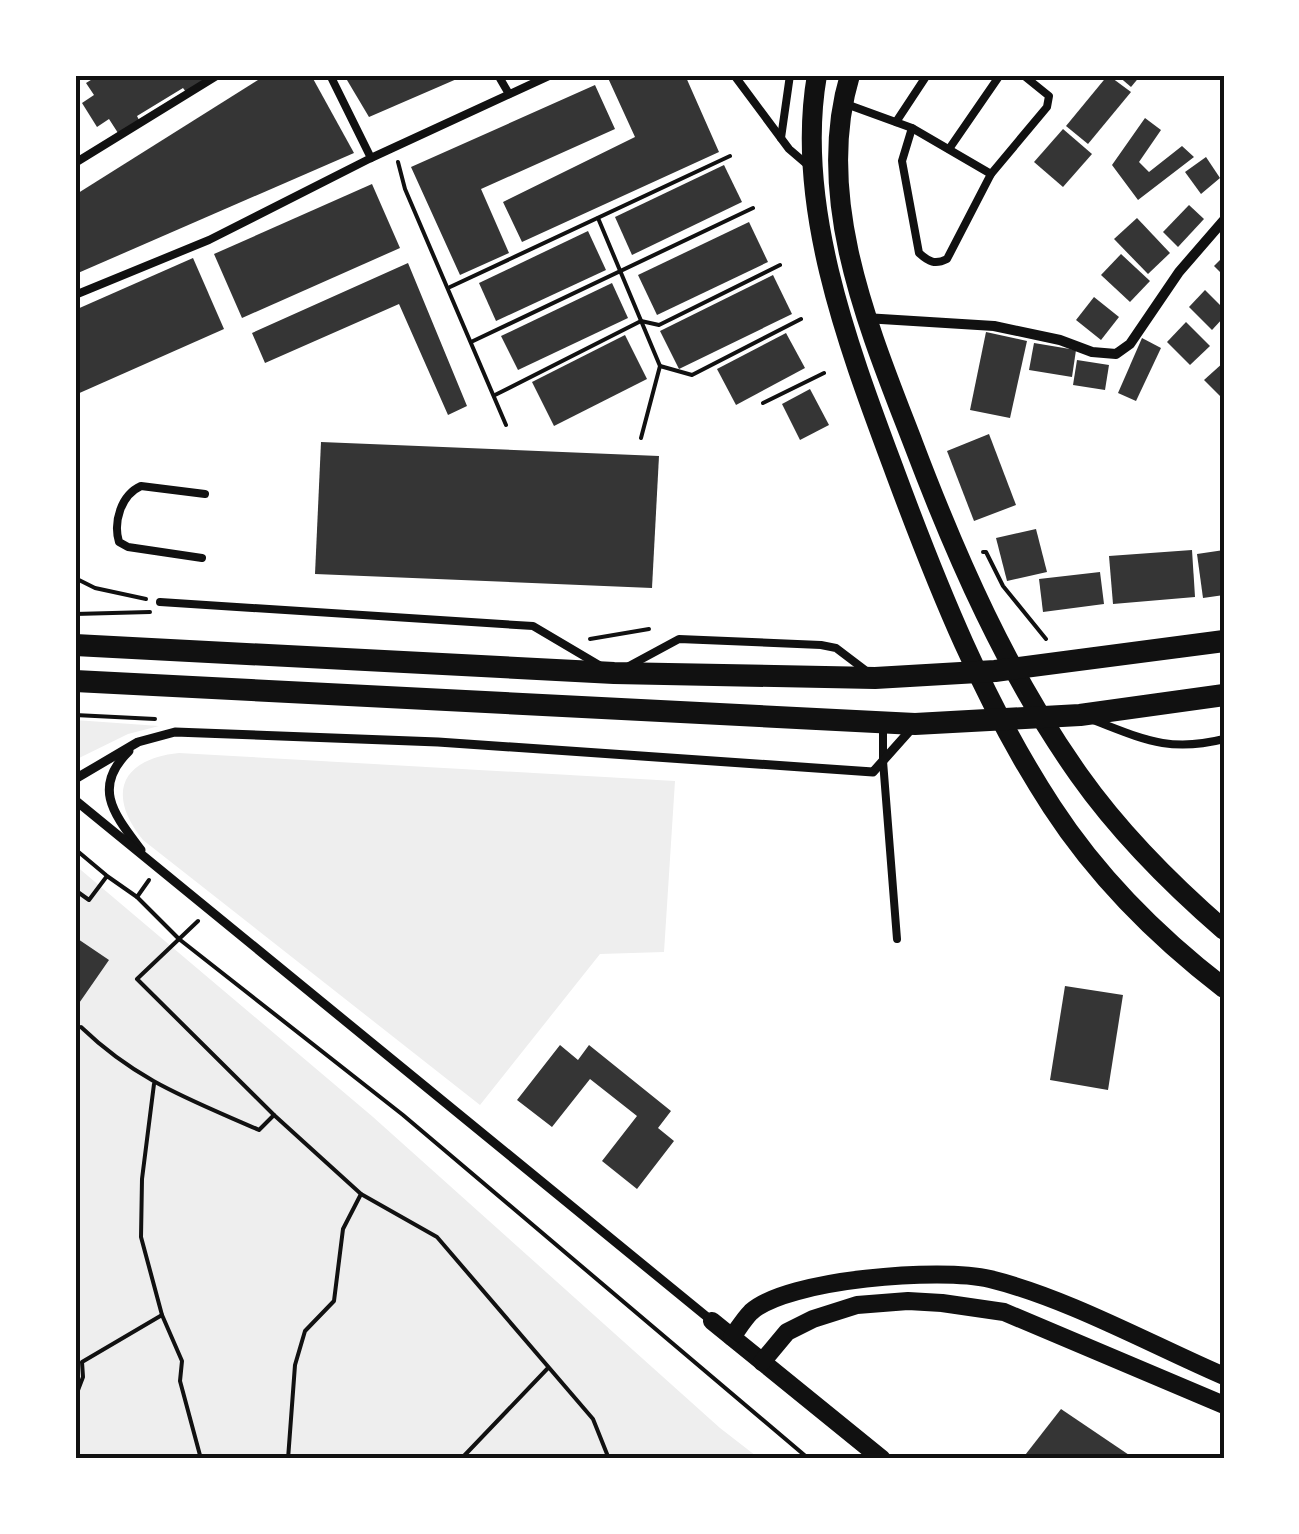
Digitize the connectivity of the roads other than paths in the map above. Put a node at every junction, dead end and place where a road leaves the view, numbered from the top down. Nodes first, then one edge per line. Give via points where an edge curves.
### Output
1 (218, 75) edge
2 (330, 75) edge
3 (498, 75) edge
4 (552, 75) edge
5 (734, 75) edge
6 (790, 75) edge
7 (818, 75) edge
8 (850, 75) edge
9 (927, 75) edge
10 (1000, 75) edge
11 (1023, 75) edge
12 (509, 94) junction
13 (842, 102) junction
14 (896, 122) junction
15 (912, 128) junction
16 (781, 138) junction
17 (948, 150) junction
18 (370, 158) junction
19 (75, 163) edge
20 (814, 170) junction
21 (991, 174) junction
22 (1224, 220) edge
23 (75, 296) edge
24 (865, 318) junction
25 (897, 402) junction
26 (871, 408) junction
27 (205, 494) dead end
28 (202, 558) dead end
29 (160, 602) road end
30 (1224, 641) edge
31 (75, 645) edge
32 (614, 674) junction
33 (875, 678) junction
34 (75, 680) edge
35 (1224, 695) edge
36 (1080, 715) junction
37 (884, 722) junction
38 (915, 724) junction
39 (1224, 739) edge
40 (138, 742) junction
41 (882, 761) junction
42 (75, 780) edge
43 (75, 800) edge
44 (148, 860) junction
45 (1224, 930) edge
46 (896, 939) dead end
47 (1224, 988) edge
48 (712, 1321) joint
49 (732, 1337) junction
50 (762, 1362) junction
51 (1224, 1376) edge
52 (1224, 1405) edge
53 (882, 1459) edge

1 - 19 lane
2 - 18 lane
3 - 12 lane
4 - 12 lane
5 - 16 lane
6 - 16 lane
7 - 20 main road via 811,112
8 - 13 main road
9 - 14 lane
10 - 17 lane
11 - 21 lane via 1049,96 1047,107
12 - 18 lane
13 - 14 lane
13 - 24 main road via 839,165
14 - 15 lane
15 - 17 lane
15 - 21 lane via 902,162 919,254 928,262 947,259
16 - 20 lane
17 - 21 lane
18 - 23 lane via 208,240
20 - 26 main road via 845,339
22 - 24 street via 1116,354 994,326
24 - 25 main road
25 - 26 main road
25 - 45 main road via 954,550 1011,666 1080,777 1140,850
26 - 47 main road via 927,558 1012,742 1083,849 1181,954
27 - 28 lane via 132,490 124,496 116,534 128,547
29 - 32 lane via 533,626
30 - 33 main road via 995,671
31 - 32 main road
32 - 33 main road
32 - 33 lane via 679,639 821,644
34 - 37 main road
35 - 36 main road
36 - 38 main road
36 - 39 lane via 1156,744
37 - 38 main road
37 - 41 lane
38 - 41 street
40 - 41 street via 175,732 438,742 873,772
40 - 42 street
40 - 44 street via 111,774 110,798
41 - 46 lane
43 - 44 street
44 - 48 street
48 - 49 street
49 - 50 street
49 - 51 street via 752,1310 824,1284 891,1276 986,1278
50 - 52 street via 787,1332 812,1319 857,1305 942,1303 1004,1312
50 - 53 street

